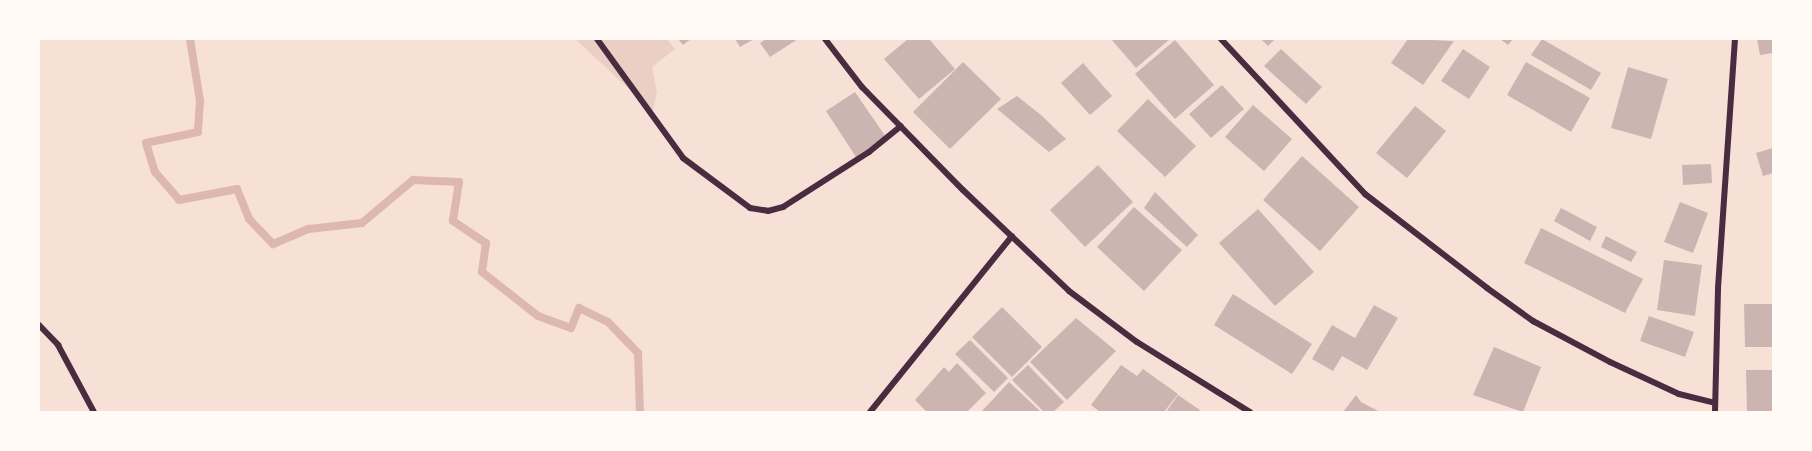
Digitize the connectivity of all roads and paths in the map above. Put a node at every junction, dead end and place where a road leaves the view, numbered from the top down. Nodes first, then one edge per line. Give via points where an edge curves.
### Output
1 (597, 39) edge
2 (825, 39) edge
3 (1221, 39) edge
4 (1735, 39) edge
5 (901, 126) junction
6 (1012, 236) junction
7 (39, 325) edge
8 (1714, 403) junction
9 (94, 412) edge
10 (870, 412) edge
11 (1250, 412) edge
12 (1715, 412) edge

1 - 5 street via 683,158 750,208 768,211 783,207 869,152
2 - 5 street via 862,87
3 - 8 street via 1365,194 1487,288 1533,321 1611,362 1679,394
4 - 8 street
5 - 6 street
6 - 10 street
6 - 11 street via 1069,291 1137,342
7 - 9 street via 58,345
8 - 12 street

